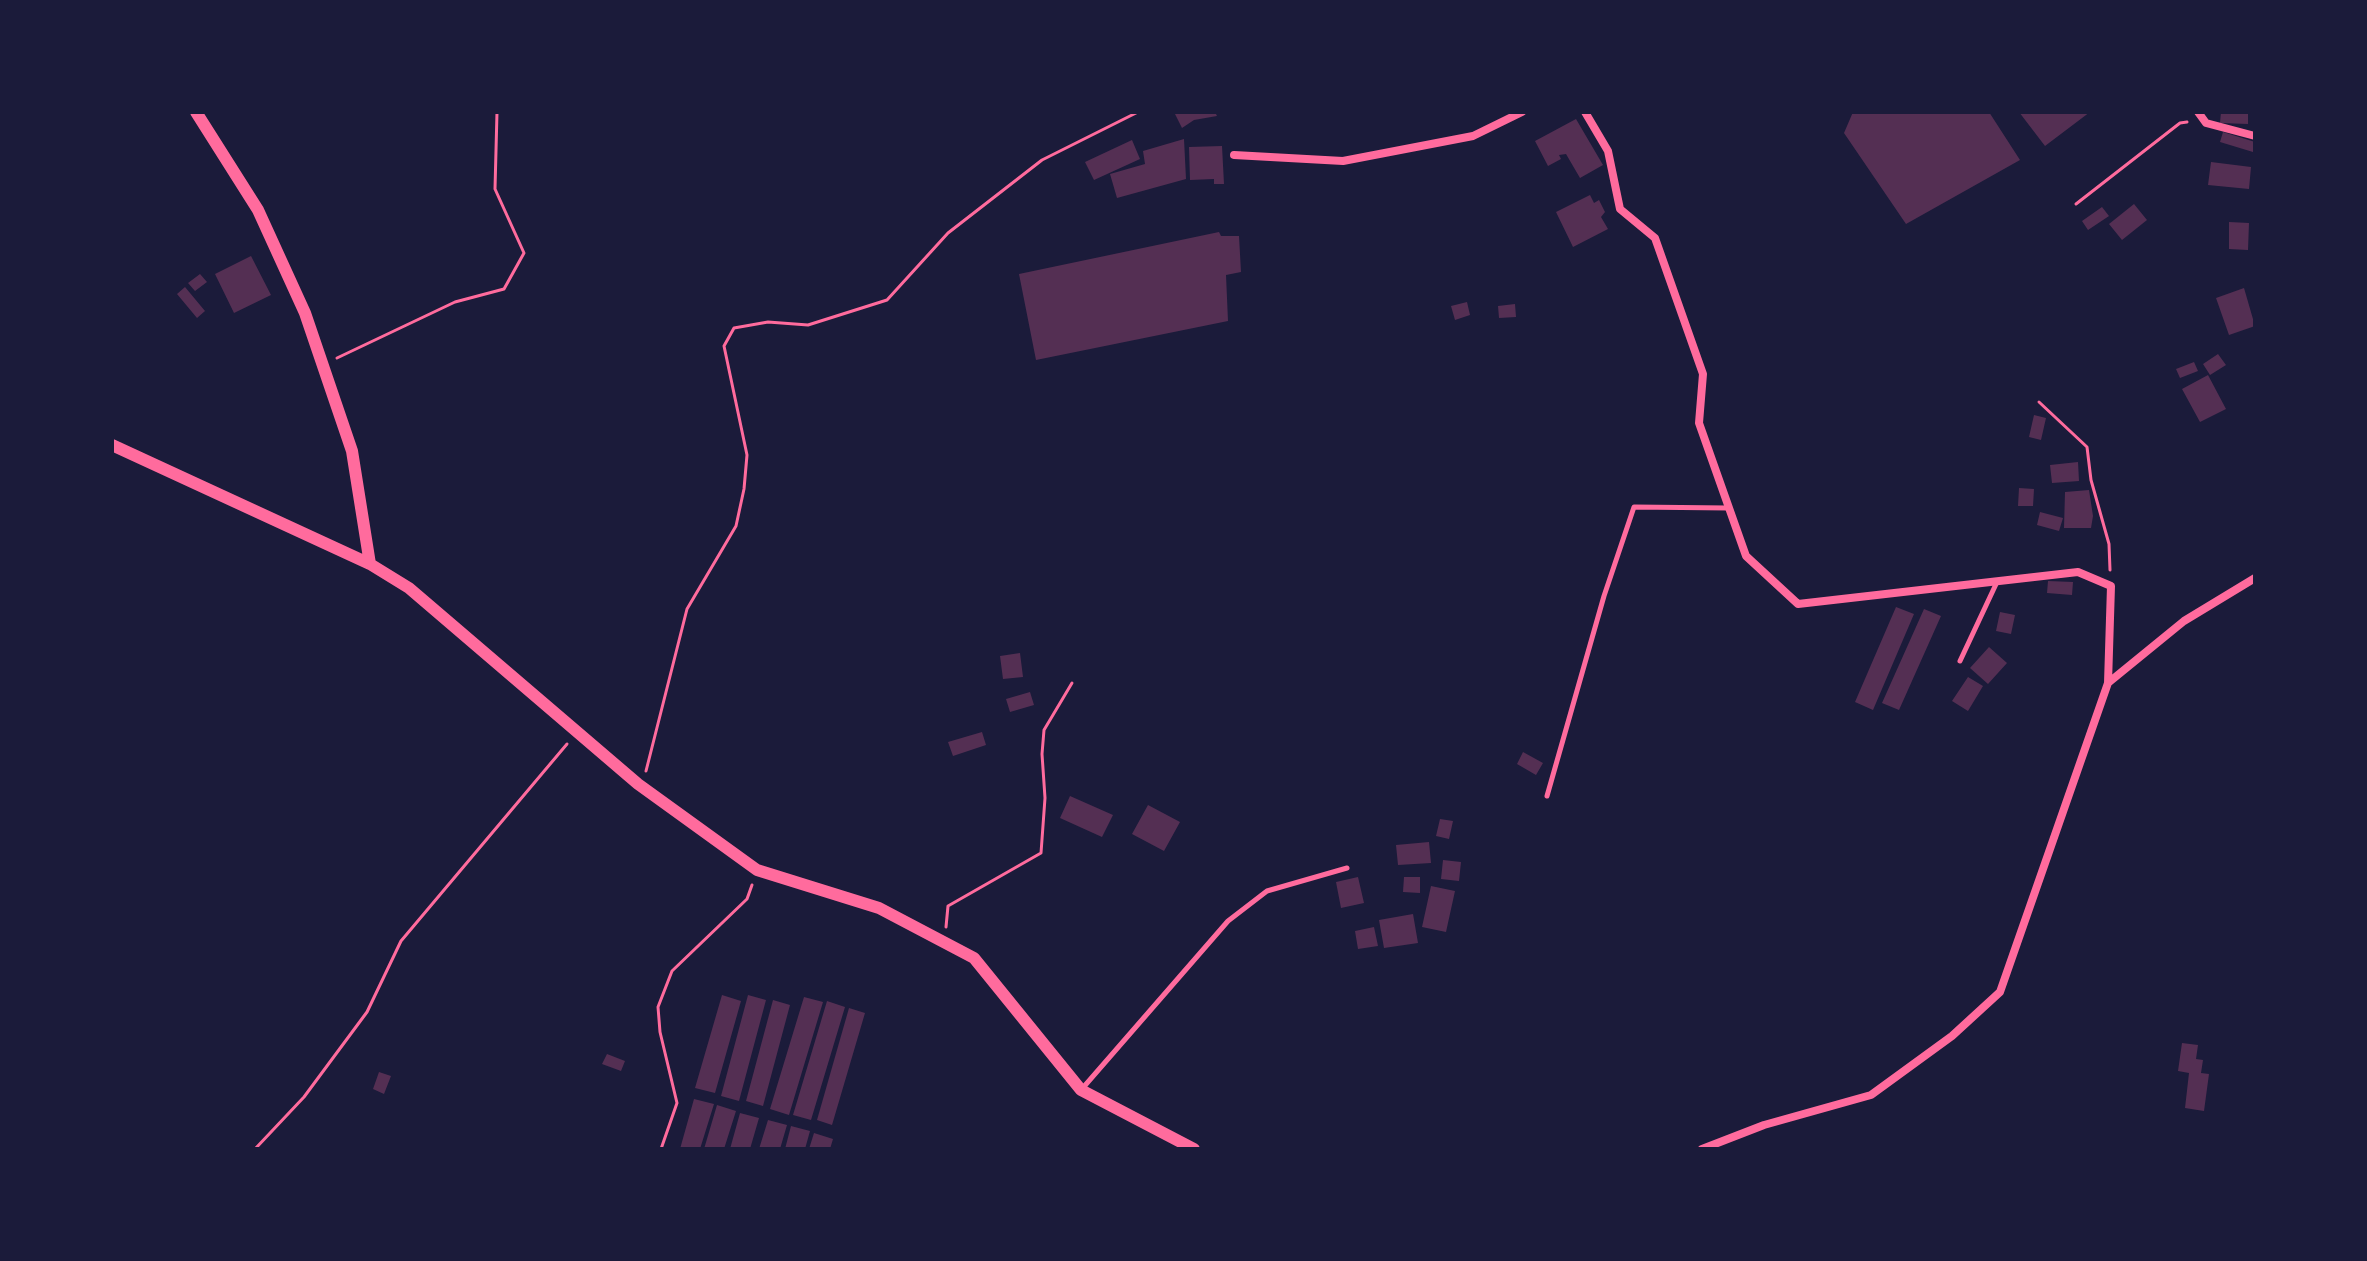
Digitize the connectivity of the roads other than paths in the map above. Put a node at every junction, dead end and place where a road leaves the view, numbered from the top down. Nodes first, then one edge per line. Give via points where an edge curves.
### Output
1 (196, 112) edge
2 (1522, 112) edge
3 (1585, 112) edge
4 (2200, 115) edge
5 (2255, 136) edge
6 (1234, 155) dead end
7 (112, 445) edge
8 (1729, 508) junction
9 (370, 564) junction
10 (2255, 578) edge
11 (1998, 581) junction
12 (1960, 661) dead end
13 (2108, 683) junction
14 (1547, 796) dead end
15 (1347, 868) dead end
16 (1081, 1090) junction
17 (1194, 1149) edge
18 (1702, 1149) edge

1 - 9 street via 258,210 305,313 352,451
2 - 6 street via 1473,136 1343,161
3 - 8 street via 1608,151 1620,209 1655,238 1660,251 1703,374 1699,423
4 - 5 street via 2206,123
7 - 9 street
8 - 11 street via 1746,556 1798,604
8 - 14 lane via 1634,507
9 - 16 street via 409,588 638,784 757,870 879,908 974,958
10 - 13 street via 2184,621
11 - 12 lane
11 - 13 street via 2078,572 2111,586
13 - 18 street via 2000,992 1952,1036 1871,1095
15 - 16 lane via 1267,891 1228,921
16 - 17 street

